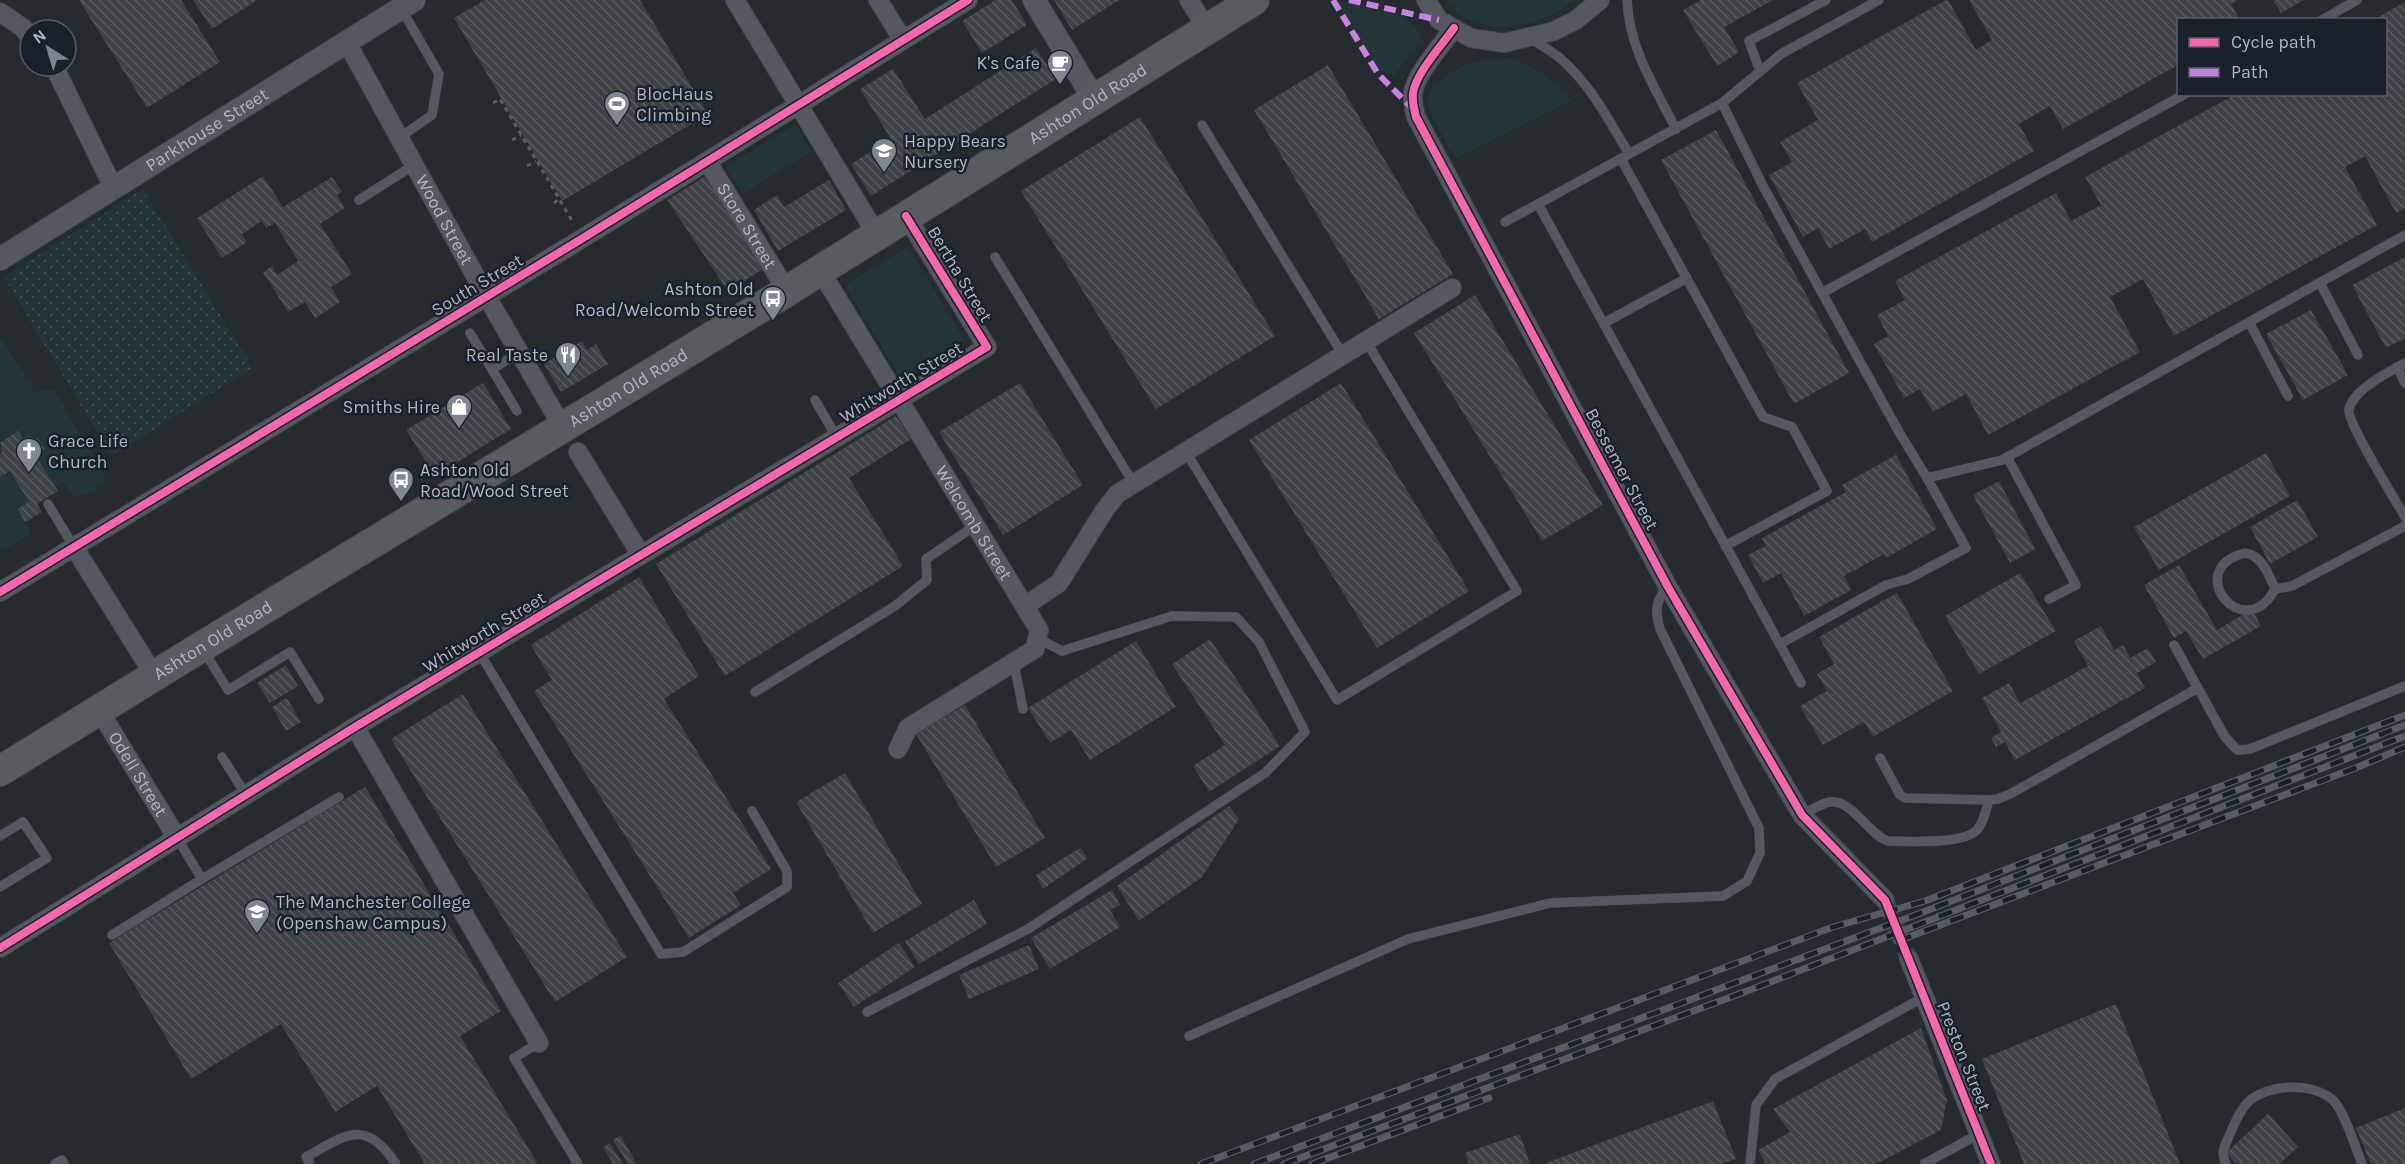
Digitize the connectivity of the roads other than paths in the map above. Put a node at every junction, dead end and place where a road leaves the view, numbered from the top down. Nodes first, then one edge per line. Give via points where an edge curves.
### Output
1 (735, 0) edge
2 (878, 0) edge
3 (968, 0) edge
4 (1034, 0) edge
5 (1189, 0) edge
6 (1254, 0) edge
7 (1426, 0) edge
8 (1599, 0) edge
9 (1627, 0) edge
10 (1826, 0) edge
11 (1879, 0) edge
12 (2357, 0) edge
13 (407, 4) edge
14 (0, 12) edge
15 (2326, 18) edge
16 (18, 25) edge
17 (1454, 28) junction
18 (1207, 29) junction
19 (1530, 38) junction
20 (903, 40) junction
21 (346, 41) junction
22 (1760, 71) junction
23 (60, 78) edge
24 (2181, 96) edge
25 (1094, 99) junction
26 (1722, 103) junction
27 (798, 104) junction
28 (1202, 125) dead end
29 (1676, 129) junction
30 (399, 138) junction
31 (1625, 157) junction
32 (707, 161) junction
33 (414, 165) junction
34 (114, 189) junction
35 (359, 200) dead end
36 (1538, 204) junction
37 (906, 216) junction
38 (1505, 222) dead end
39 (877, 235) junction
40 (2405, 235) edge
41 (995, 257) dead end
42 (0, 259) edge
43 (820, 270) junction
44 (1687, 278) junction
45 (2320, 283) junction
46 (1452, 288) dead end
47 (787, 291) junction
48 (1822, 293) junction
49 (487, 297) junction
50 (2249, 322) junction
51 (1604, 323) junction
52 (470, 333) dead end
53 (1366, 341) junction
54 (987, 347) joint
55 (519, 353) junction
56 (1343, 355) junction
57 (2358, 355) dead end
58 (2401, 365) edge
59 (492, 369) junction
60 (2405, 383) edge
61 (2288, 396) dead end
62 (815, 400) dead end
63 (899, 400) junction
64 (517, 411) dead end
65 (837, 438) junction
66 (570, 440) junction
67 (1185, 452) junction
68 (2007, 457) junction
69 (1927, 478) junction
70 (1134, 484) junction
71 (48, 504) dead end
72 (2405, 517) edge
73 (976, 525) junction
74 (2405, 526) edge
75 (1725, 546) junction
76 (74, 547) junction
77 (641, 555) junction
78 (1668, 587) junction
79 (2275, 589) junction
80 (0, 592) edge
81 (2049, 599) dead end
82 (1025, 606) junction
83 (1037, 638) junction
84 (1780, 644) junction
85 (2174, 645) dead end
86 (201, 646) junction
87 (479, 652) junction
88 (1014, 663) junction
89 (154, 675) junction
90 (1801, 683) dead end
91 (2405, 686) edge
92 (2198, 688) junction
93 (755, 692) dead end
94 (319, 699) dead end
95 (1023, 709) dead end
96 (99, 710) junction
97 (355, 727) junction
98 (898, 749) dead end
99 (222, 757) dead end
100 (1880, 758) dead end
101 (0, 771) edge
102 (246, 795) junction
103 (339, 797) dead end
104 (1989, 800) junction
105 (752, 812) dead end
106 (1802, 815) junction
107 (0, 836) edge
108 (177, 838) junction
109 (202, 879) junction
110 (0, 887) edge
111 (1885, 900) tunnel mouth
112 (112, 935) dead end
113 (0, 948) edge
114 (1909, 959) tunnel mouth
115 (1924, 997) junction
116 (867, 1012) dead end
117 (1189, 1036) dead end
118 (539, 1044) joint
119 (1979, 1134) junction
120 (55, 1164) edge
121 (64, 1164) edge
122 (310, 1164) edge
123 (396, 1164) edge
124 (578, 1164) edge
125 (1750, 1164) edge
126 (1924, 1164) edge
127 (1991, 1164) edge
128 (2226, 1164) edge
129 (2362, 1164) edge

1 - 27 street
2 - 20 street
3 - 20 street, South Street
4 - 25 street
5 - 18 street
6 - 18 highway, Ashton Old Road
7 - 17 street via 1439,20
8 - 19 street via 1576,20
9 - 29 lane via 1634,42
10 - 22 lane via 1749,41
11 - 22 lane via 1793,47
12 - 15 lane
13 - 21 street, Parkhouse Street
13 - 30 lane via 440,75 432,116
14 - 16 street
17 - 19 street via 1488,42
17 - 78 street, Bessemer Street via 1419,77 1413,92 1416,117
18 - 25 highway, Ashton Old Road
19 - 31 lane via 1560,57 1584,82
20 - 27 street, South Street
21 - 30 street, Wood Street
21 - 34 street, Parkhouse Street
22 - 26 lane
23 - 34 street
24 - 48 lane
25 - 37 highway, Ashton Old Road
26 - 29 lane
26 - 48 lane
27 - 32 street, South Street
27 - 39 street
28 - 56 lane
29 - 31 lane
30 - 33 street, Wood Street
31 - 36 lane
31 - 44 lane
32 - 47 street, Store Street
32 - 49 street, South Street
33 - 35 lane
33 - 49 street, Wood Street
34 - 42 street, Parkhouse Street
36 - 38 lane
36 - 51 lane
37 - 39 highway, Ashton Old Road
37 - 54 street, Bertha Street
39 - 43 highway, Ashton Old Road
40 - 45 lane
41 - 70 lane
43 - 47 highway, Ashton Old Road
43 - 63 street, Welcomb Street
44 - 51 lane
44 - 75 lane via 1763,417 1792,428 1827,491
45 - 50 lane
45 - 57 lane
46 - 53 street
47 - 66 highway, Ashton Old Road
48 - 69 lane
49 - 55 street, Wood Street
49 - 76 street, South Street
50 - 61 lane
50 - 68 lane
51 - 75 lane
52 - 59 lane
53 - 56 street
53 - 67 lane via 1517,591 1508,597 1337,700
54 - 63 street, Whitworth Street
55 - 59 lane
55 - 66 street, Wood Street
56 - 67 street
58 - 60 lane
58 - 72 lane via 2365,388 2352,401 2349,416
59 - 64 lane
62 - 65 lane
63 - 65 street, Whitworth Street
63 - 73 street, Welcomb Street
65 - 77 street, Whitworth Street
66 - 77 street, Wood Street
66 - 86 highway, Ashton Old Road
67 - 70 street
68 - 69 lane
68 - 81 lane via 2076,585
69 - 84 lane via 1966,548 1908,579 1886,585
70 - 82 street via 1117,494 1104,511 1059,583
71 - 76 lane
73 - 82 street, Welcomb Street
73 - 93 lane via 926,559 927,580 895,606
74 - 79 lane via 2292,586
75 - 84 lane
76 - 80 street, South Street
76 - 89 street
77 - 87 street, Whitworth Street
78 - 106 street, Bessemer Street
78 - 117 lane via 1658,597 1656,615 1660,629 1759,828 1760,853 1748,880 1722,896 1550,903 1408,939
79 - 79 lane via 2262,562 2252,554 2230,558 2217,575 2225,600 2239,610 2261,604
82 - 83 street, Welcomb Street via 1039,630
83 - 88 street via 1035,649
83 - 116 lane via 1062,651 1172,616 1236,617 1258,642 1305,732 1264,773 1028,929
84 - 90 lane
85 - 92 lane
86 - 89 highway, Ashton Old Road
86 - 94 lane via 228,690 290,652
87 - 97 street, Whitworth Street
87 - 105 lane via 661,954 683,952 787,887 787,871
88 - 95 lane
88 - 98 street via 908,728
89 - 96 highway, Ashton Old Road
91 - 92 lane via 2250,749 2237,750 2225,737
92 - 104 lane via 2012,793
96 - 101 highway, Ashton Old Road
96 - 108 street, Odell Street
97 - 102 street, Whitworth Street
97 - 118 street
99 - 102 lane
100 - 104 lane via 1905,798
102 - 108 street, Whitworth Street
103 - 109 lane
104 - 106 lane via 1978,829 1957,839 1880,839 1840,803 1829,802
106 - 111 street, Bessemer Street
107 - 110 lane via 23,822 47,858
108 - 109 lane
108 - 113 street, Whitworth Street
109 - 112 lane
114 - 115 street, Preston Street
115 - 119 street, Preston Street
115 - 125 lane via 1775,1079 1756,1105
118 - 124 lane via 514,1058
119 - 126 lane
119 - 127 street, Preston Street
120 - 121 lane via 62,1160
122 - 123 lane via 306,1157 344,1136 361,1134 374,1138
128 - 129 lane via 2223,1149 2240,1112 2265,1092 2283,1088 2320,1092 2334,1102

